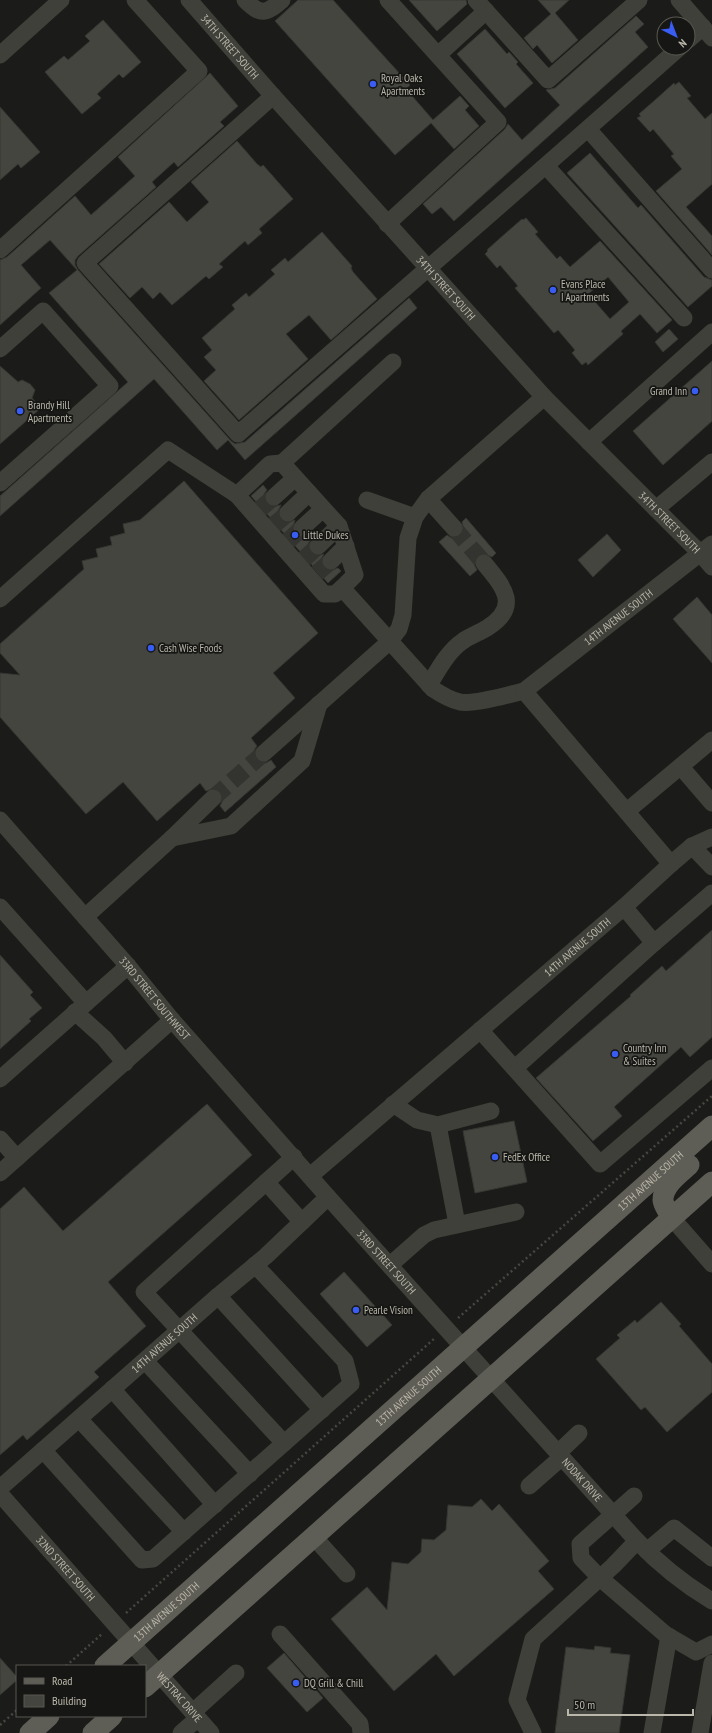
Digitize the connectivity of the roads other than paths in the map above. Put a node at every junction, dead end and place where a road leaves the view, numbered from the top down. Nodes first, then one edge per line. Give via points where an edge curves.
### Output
1 (61, 0) edge
2 (134, 0) edge
3 (189, 0) edge
4 (245, 0) edge
5 (282, 0) edge
6 (388, 0) edge
7 (639, 0) edge
8 (679, 0) edge
9 (481, 6) edge
10 (707, 32) edge
11 (696, 37) edge
12 (0, 55) edge
13 (438, 55) junction
14 (670, 56) edge
15 (273, 96) junction
16 (588, 129) junction
17 (546, 166) junction
18 (387, 224) junction
19 (0, 250) edge
20 (427, 268) junction
21 (712, 270) edge
22 (684, 318) dead end
23 (712, 332) edge
24 (0, 349) edge
25 (393, 362) dead end
26 (544, 397) junction
27 (589, 442) junction
28 (712, 462) edge
29 (282, 463) junction
30 (295, 478) junction
31 (0, 483) edge
32 (309, 493) junction
33 (236, 495) junction
34 (274, 497) tunnel mouth
35 (428, 499) junction
36 (367, 500) dead end
37 (323, 509) junction
38 (656, 509) junction
39 (288, 513) tunnel mouth
40 (415, 518) junction
41 (339, 526) junction
42 (302, 528) tunnel mouth
43 (454, 528) tunnel mouth
44 (318, 546) tunnel mouth
45 (346, 546) junction
46 (706, 549) edge
47 (331, 560) tunnel mouth
48 (484, 563) tunnel mouth
49 (712, 567) edge
50 (342, 588) junction
51 (0, 598) edge
52 (389, 642) junction
53 (430, 685) junction
54 (524, 691) junction
55 (319, 703) junction
56 (711, 742) edge
57 (264, 753) tunnel mouth
58 (681, 767) junction
59 (213, 798) tunnel mouth
60 (712, 804) edge
61 (627, 811) junction
62 (0, 820) edge
63 (712, 837) edge
64 (172, 838) junction
65 (692, 846) junction
66 (671, 864) junction
67 (712, 867) edge
68 (712, 893) edge
69 (624, 906) junction
70 (0, 907) edge
71 (85, 917) junction
72 (654, 943) junction
73 (128, 966) junction
74 (80, 1008) junction
75 (172, 1020) junction
76 (480, 1030) junction
77 (125, 1062) junction
78 (515, 1068) junction
79 (712, 1068) edge
80 (0, 1079) edge
81 (393, 1104) junction
82 (491, 1111) dead end
83 (438, 1125) junction
84 (712, 1126) edge
85 (0, 1139) edge
86 (712, 1144) edge
87 (294, 1157) junction
88 (17, 1158) junction
89 (0, 1173) edge
90 (310, 1176) junction
91 (266, 1182) junction
92 (712, 1182) edge
93 (328, 1197) junction
94 (516, 1212) dead end
95 (671, 1217) junction
96 (302, 1222) junction
97 (457, 1224) junction
98 (712, 1264) edge
99 (255, 1265) junction
100 (390, 1265) junction
101 (218, 1296) junction
102 (179, 1331) junction
103 (463, 1348) junction
104 (145, 1361) junction
105 (491, 1379) junction
106 (112, 1389) junction
107 (322, 1410) junction
108 (79, 1419) junction
109 (579, 1433) dead end
110 (284, 1443) junction
111 (43, 1450) junction
112 (560, 1455) junction
113 (250, 1474) junction
114 (530, 1486) dead end
115 (0, 1488) edge
116 (0, 1494) edge
117 (634, 1496) dead end
118 (215, 1505) junction
119 (614, 1514) junction
120 (184, 1532) junction
121 (314, 1537) junction
122 (642, 1546) junction
123 (712, 1558) edge
124 (347, 1574) dead end
125 (600, 1578) junction
126 (712, 1601) edge
127 (280, 1634) dead end
128 (669, 1636) junction
129 (131, 1643) junction
130 (712, 1644) edge
131 (712, 1663) edge
132 (106, 1665) edge
133 (143, 1665) edge
134 (146, 1670) edge
135 (236, 1673) dead end
136 (152, 1681) edge
137 (195, 1715) junction
138 (48, 1717) edge
139 (111, 1717) edge
140 (30, 1733) edge
141 (93, 1733) edge
142 (181, 1733) edge
143 (211, 1733) edge
144 (360, 1733) edge
145 (533, 1733) edge
146 (652, 1733) edge
147 (700, 1733) edge

1 - 12 street
2 - 19 street via 199,71
3 - 15 street, 34TH STREET SOUTH
4 - 5 street via 261,12 271,10
6 - 13 street
7 - 9 street via 548,80
8 - 10 street
9 - 13 street
10 - 11 street
13 - 18 street via 498,122
14 - 16 street
15 - 18 street, 34TH STREET SOUTH
15 - 20 street via 85,263 238,434
16 - 17 street
16 - 21 street
17 - 20 street
17 - 22 street
18 - 20 street, 34TH STREET SOUTH
20 - 26 street, 34TH STREET SOUTH
23 - 27 street
24 - 31 street via 44,311 110,386
25 - 29 street
26 - 27 street, 34TH STREET SOUTH
26 - 35 street
27 - 38 street, 34TH STREET SOUTH
28 - 38 street
29 - 30 street
29 - 33 street via 270,464
30 - 32 street
30 - 34 street
32 - 37 street
32 - 39 street
33 - 50 street via 257,512 314,577 324,594 335,594
33 - 51 street via 168,450
35 - 40 street
35 - 43 street
36 - 40 street
37 - 41 street
37 - 42 street
38 - 46 street, 34TH STREET SOUTH
40 - 52 street via 408,538 403,615 399,629
41 - 44 street
41 - 45 street
45 - 47 street
45 - 50 street via 355,575
46 - 49 street, 34TH STREET SOUTH
46 - 54 street, 14TH AVENUE SOUTH
48 - 53 street via 499,580 506,594 504,612 489,627 462,642 441,666
50 - 52 street, 14TH AVENUE SOUTH
52 - 53 street, 14TH AVENUE SOUTH
52 - 55 street
53 - 54 street, 14TH AVENUE SOUTH via 446,698 462,703
54 - 61 street
55 - 57 street
55 - 64 street via 302,761 273,788 231,826
56 - 58 street
58 - 60 street
58 - 61 street
59 - 64 street
61 - 66 street
62 - 71 street, 33RD STREET SOUTHWEST
63 - 65 street, 14TH AVENUE SOUTH
64 - 71 street
65 - 66 street, 14TH AVENUE SOUTH
65 - 67 street
66 - 69 street, 14TH AVENUE SOUTH
68 - 72 street
69 - 72 street
69 - 76 street, 14TH AVENUE SOUTH
70 - 74 street
71 - 73 street, 33RD STREET SOUTHWEST
72 - 78 street
73 - 74 street
73 - 75 street, 33RD STREET SOUTHWEST
74 - 77 street
74 - 80 street
75 - 77 street
75 - 87 street, 33RD STREET SOUTHWEST
76 - 78 street
76 - 81 street, 14TH AVENUE SOUTH
77 - 88 street
78 - 79 street via 600,1164
81 - 83 street via 417,1120
81 - 90 street, 14TH AVENUE SOUTH
82 - 83 street
83 - 97 street
84 - 103 main road, 13TH AVENUE SOUTH
85 - 88 street
86 - 95 main road via 672,1181 664,1192 663,1201
87 - 90 street, 33RD STREET SOUTHWEST
87 - 91 street
88 - 89 street
90 - 93 street, 33RD STREET SOUTH
91 - 96 street
91 - 102 street via 144,1292
92 - 95 main road
93 - 96 street, 14TH AVENUE SOUTH
93 - 100 street, 33RD STREET SOUTH
94 - 97 street
95 - 98 street
95 - 105 main road
96 - 99 street, 14TH AVENUE SOUTH
97 - 100 street via 424,1235
99 - 101 street, 14TH AVENUE SOUTH
99 - 107 street via 345,1361 351,1384
100 - 103 street, 33RD STREET SOUTH
101 - 102 street, 14TH AVENUE SOUTH
101 - 107 street
102 - 104 street, 14TH AVENUE SOUTH
102 - 110 street
103 - 105 street, NODAK DRIVE
103 - 129 main road, 13TH AVENUE SOUTH
104 - 106 street, 14TH AVENUE SOUTH
104 - 113 street
105 - 112 street, NODAK DRIVE
105 - 121 main road
106 - 108 street, 14TH AVENUE SOUTH
106 - 118 street
107 - 110 street
108 - 111 street, 14TH AVENUE SOUTH
108 - 120 street
109 - 112 street
110 - 113 street
111 - 115 street, 14TH AVENUE SOUTH
111 - 120 street via 142,1560 153,1559
112 - 114 street
112 - 119 street, NODAK DRIVE
113 - 118 street
116 - 129 street, 32ND STREET SOUTH
117 - 119 street
118 - 120 street
119 - 122 street, NODAK DRIVE
119 - 125 street via 580,1544 581,1558
121 - 124 street
121 - 136 main road
122 - 123 street via 674,1528
122 - 125 street
122 - 126 street, NODAK DRIVE via 669,1572
125 - 128 street
125 - 145 street via 533,1639 518,1700
127 - 144 street via 360,1724
128 - 130 street via 696,1652
128 - 146 street
129 - 132 main road, 13TH AVENUE SOUTH
129 - 133 street, WESTRAC DRIVE
131 - 147 street
134 - 136 street, WESTRAC DRIVE
135 - 137 street
136 - 137 street, WESTRAC DRIVE
137 - 142 street
137 - 143 street, WESTRAC DRIVE
138 - 140 main road
139 - 141 main road

